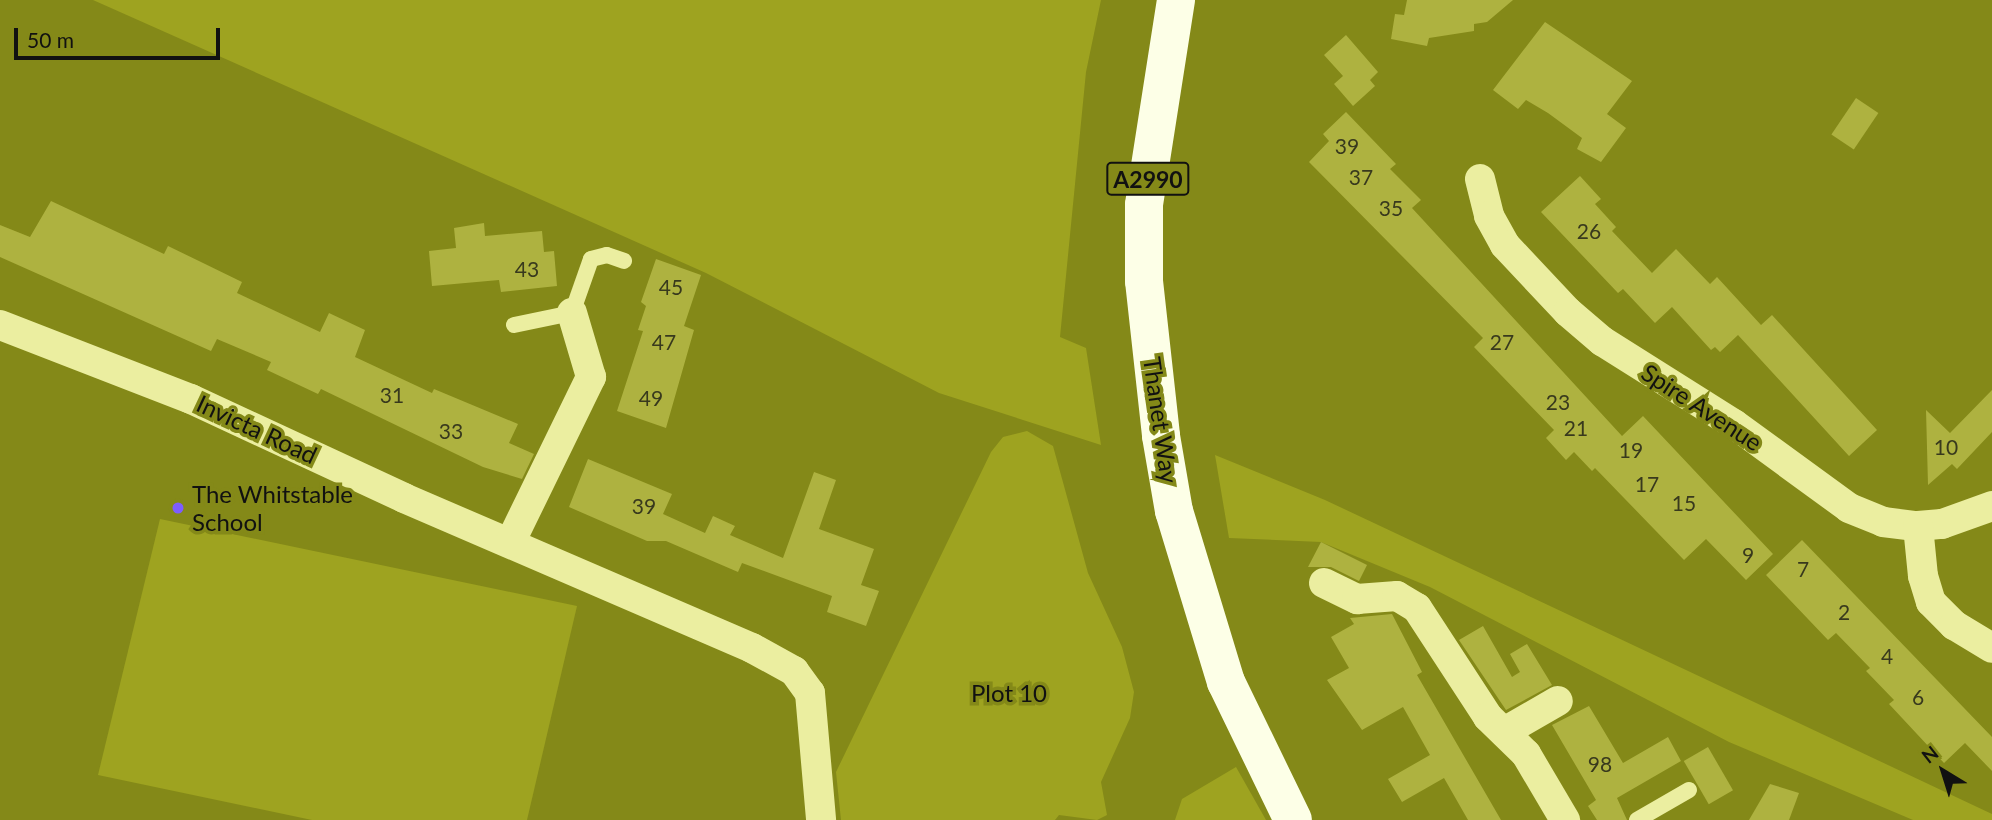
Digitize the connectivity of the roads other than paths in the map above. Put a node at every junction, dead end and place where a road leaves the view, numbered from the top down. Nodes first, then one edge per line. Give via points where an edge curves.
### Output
1 (1176, 0) edge
2 (1480, 179) dead end
3 (624, 261) dead end
4 (572, 313) junction
5 (0, 325) edge
6 (514, 325) dead end
7 (1992, 506) edge
8 (1918, 526) junction
9 (510, 543) junction
10 (1324, 583) dead end
11 (1992, 648) edge
12 (1558, 701) dead end
13 (1504, 732) junction
14 (1689, 790) dead end
15 (821, 820) edge
16 (1293, 820) edge
17 (1565, 820) edge
18 (1637, 820) edge

1 - 16 main road, Thanet Way / A2990 via 1144,205 1151,360 1174,511 1226,682
2 - 8 street, Spire Avenue via 1489,216 1505,246 1602,341 1734,424 1849,508 1883,522
3 - 4 lane via 607,255 591,259
4 - 6 lane
4 - 9 street via 591,377
5 - 9 street, Invicta Road via 191,399
7 - 8 street, Spire Avenue via 1942,524
8 - 11 street via 1924,583 1931,603 1954,625
9 - 15 street, Invicta Road via 752,648 794,671 810,693
10 - 13 street via 1357,599 1397,596 1417,608 1488,717
12 - 13 street
13 - 17 street via 1526,754
14 - 18 lane

